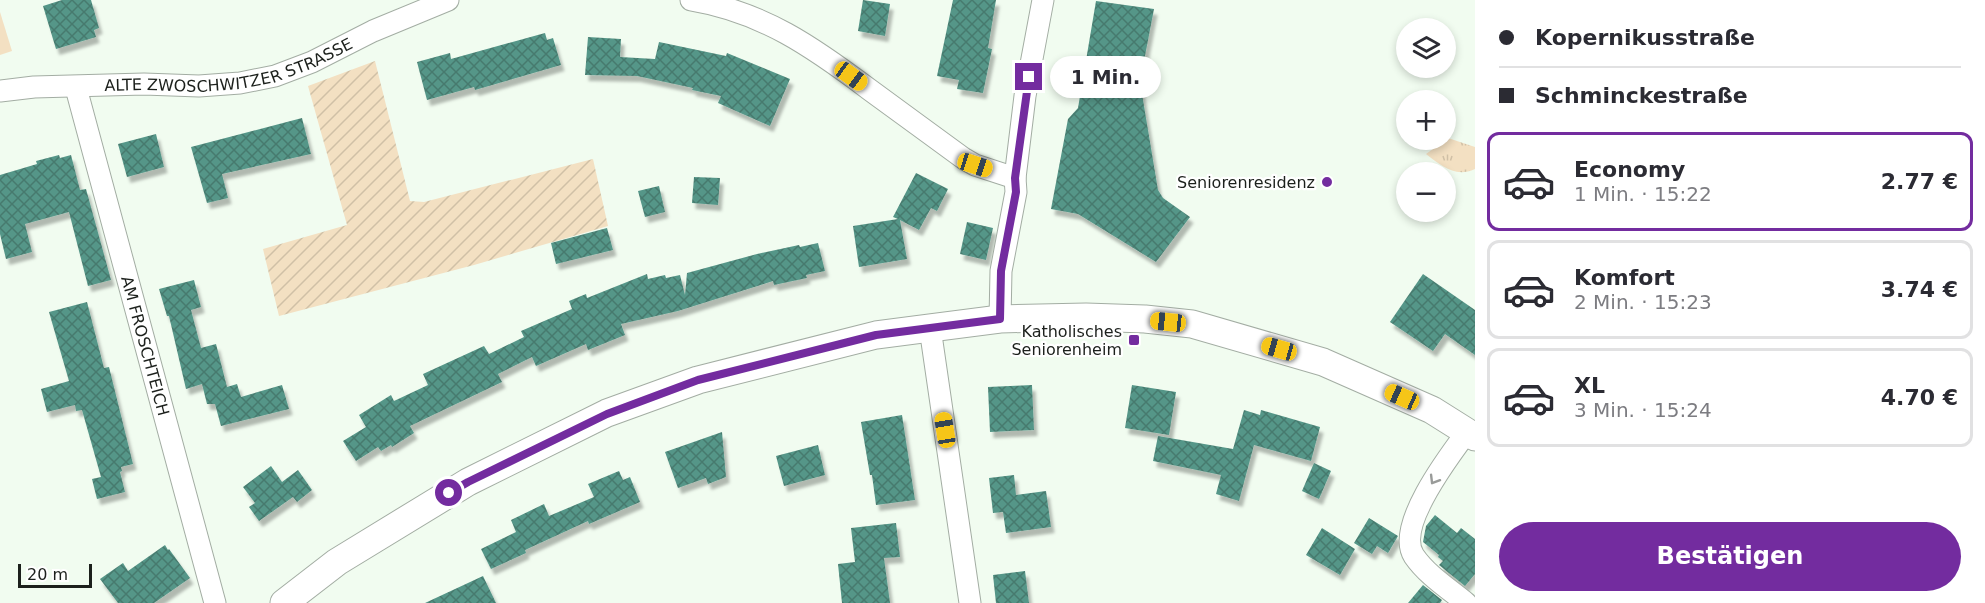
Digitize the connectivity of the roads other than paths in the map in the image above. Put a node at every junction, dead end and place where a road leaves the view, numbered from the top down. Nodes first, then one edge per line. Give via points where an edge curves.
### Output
1 (448, 0) edge
2 (691, 0) edge
3 (1043, 0) edge
4 (75, 88) junction
5 (0, 91) edge
6 (1015, 178) junction
7 (1000, 319) junction
8 (930, 328) junction
9 (1471, 435) edge
10 (215, 603) edge
11 (284, 603) edge
12 (970, 603) edge
13 (1466, 603) edge

1 - 4 street, ALTE ZWOSCHWITZER STRASSE via 275,76 199,86
2 - 6 street via 719,4 774,26 815,49 963,158
3 - 6 street
4 - 5 street, ALTE ZWOSCHWITZER STRASSE
4 - 10 street, AM FROSCHTEICH
6 - 7 street via 1016,192 1001,271
7 - 8 street
7 - 9 street via 1118,317 1192,324 1323,362 1432,410
8 - 11 street via 876,335 698,380 607,414 468,482 337,562
8 - 12 street
9 -> 13 street via 1452,452 1427,492 1409,539 1413,554 1428,571

